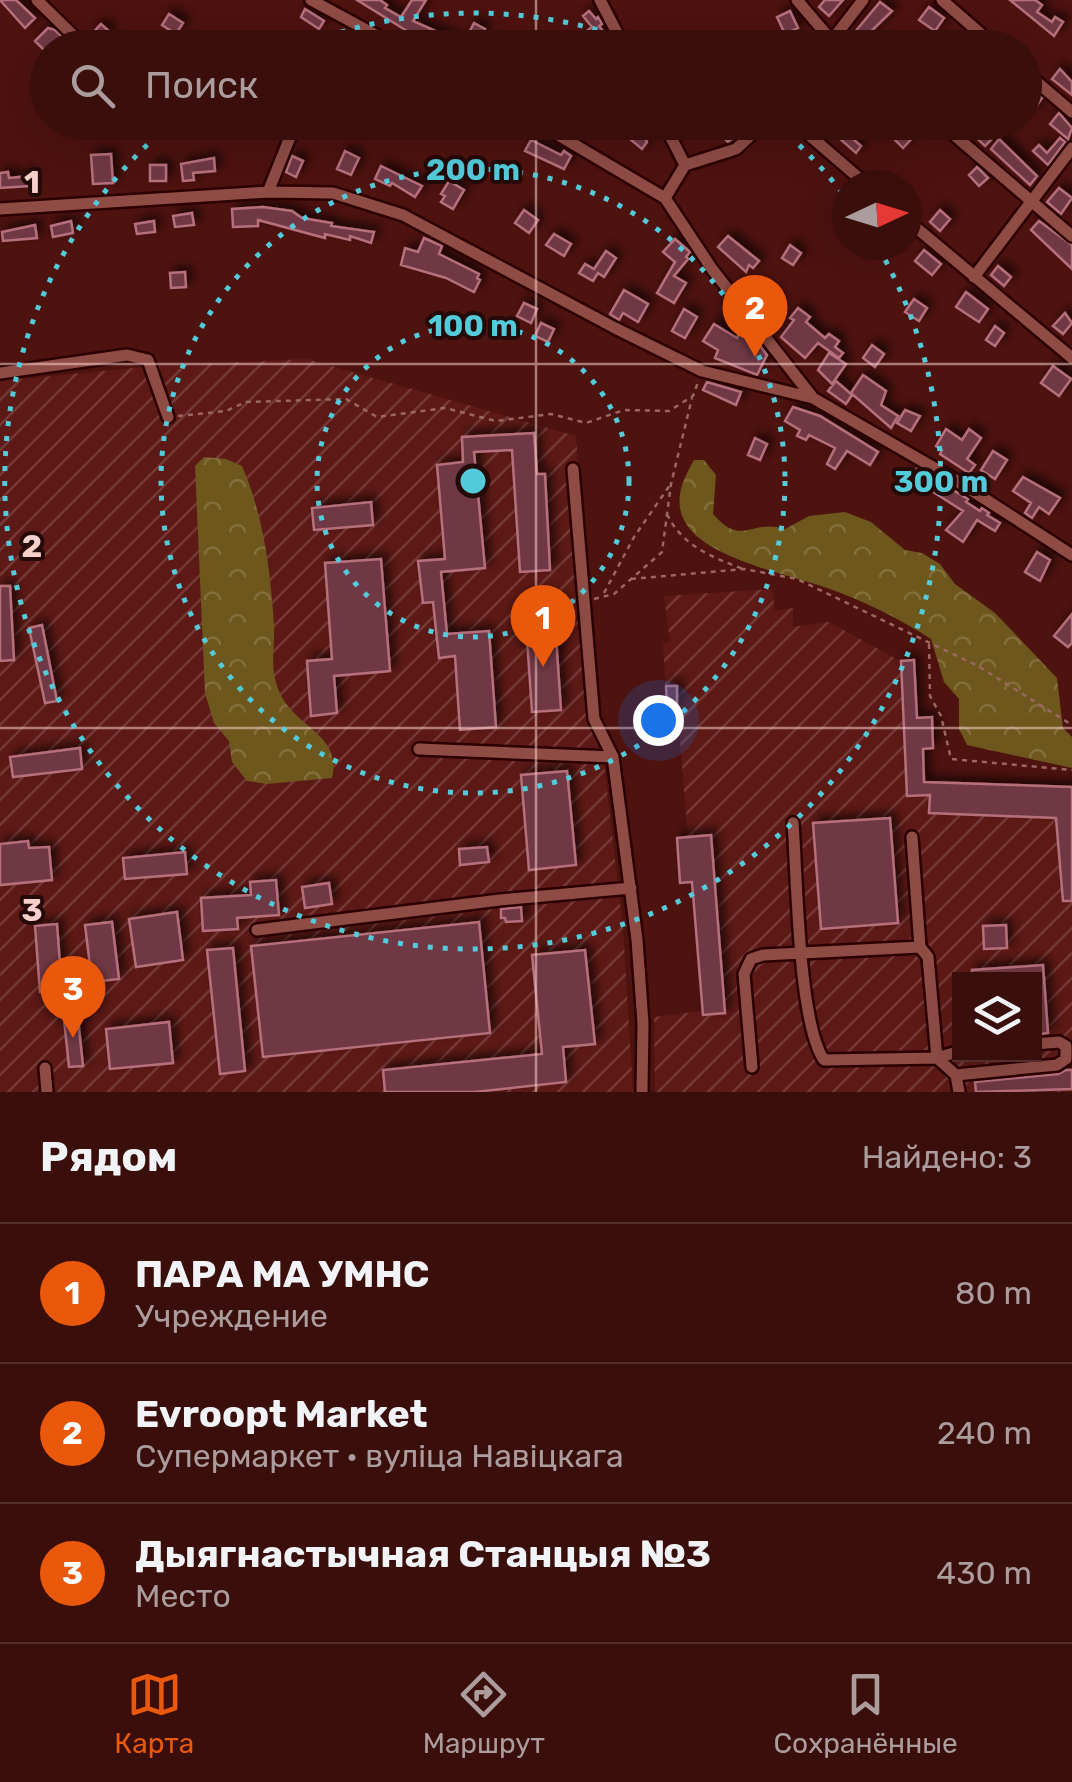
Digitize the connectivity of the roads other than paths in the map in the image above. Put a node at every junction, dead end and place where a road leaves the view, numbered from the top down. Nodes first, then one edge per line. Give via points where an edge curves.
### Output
1 (37, 0) edge
2 (311, 0) edge
3 (600, 0) edge
4 (797, 0) edge
5 (863, 0) edge
6 (942, 0) edge
7 (68, 30) edge
8 (367, 30) edge
9 (615, 30) edge
10 (822, 30) edge
11 (840, 30) edge
12 (976, 30) edge
13 (1042, 86) edge
14 (1072, 112) edge
15 (289, 140) edge
16 (567, 140) edge
17 (672, 140) edge
18 (746, 140) edge
19 (815, 140) edge
20 (960, 140) edge
21 (1072, 148) edge
22 (685, 165) junction
23 (850, 170) edge
24 (268, 192) junction
25 (665, 198) junction
26 (1031, 201) junction
27 (0, 209) edge
28 (922, 233) edge
29 (1072, 236) edge
30 (974, 278) junction
31 (1072, 358) edge
32 (0, 372) edge
33 (813, 398) junction
34 (168, 417) road end
35 (573, 469) dead end
36 (1072, 556) edge
37 (419, 749) dead end
38 (612, 758) junction
39 (793, 823) dead end
40 (912, 838) dead end
41 (631, 888) junction
42 (257, 930) dead end
43 (920, 948) junction
44 (802, 954) junction
45 (1042, 1043) edge
46 (952, 1054) edge
47 (938, 1058) junction
48 (752, 1067) dead end
49 (44, 1068) dead end
50 (956, 1074) junction
51 (47, 1092) edge
52 (642, 1092) edge
53 (958, 1092) edge

1 - 7 street
2 - 8 street
3 - 9 street
4 - 10 street
5 - 11 street
6 - 12 street
13 - 14 street
15 - 24 street
16 - 25 street
17 - 22 street
18 - 22 street
19 - 23 street
20 - 26 street
21 - 26 street
22 - 25 street
24 - 27 street
24 - 33 street via 333,194 404,216 702,371
25 - 33 street
26 - 29 street
26 - 30 street
28 - 30 street
30 - 31 street
32 - 34 street via 127,354 148,360
33 - 36 street
35 - 38 street via 594,719
37 - 38 street
38 - 41 street
39 - 44 street
40 - 43 street
41 - 42 street
41 - 52 street via 642,984
43 - 44 street
43 - 47 street via 928,956
44 - 47 street via 814,1044 824,1060
44 - 48 street via 751,959 744,974
45 - 50 street via 1066,1046 1066,1059 1058,1066
46 - 47 street
47 - 50 street
49 - 51 street
50 - 53 street

